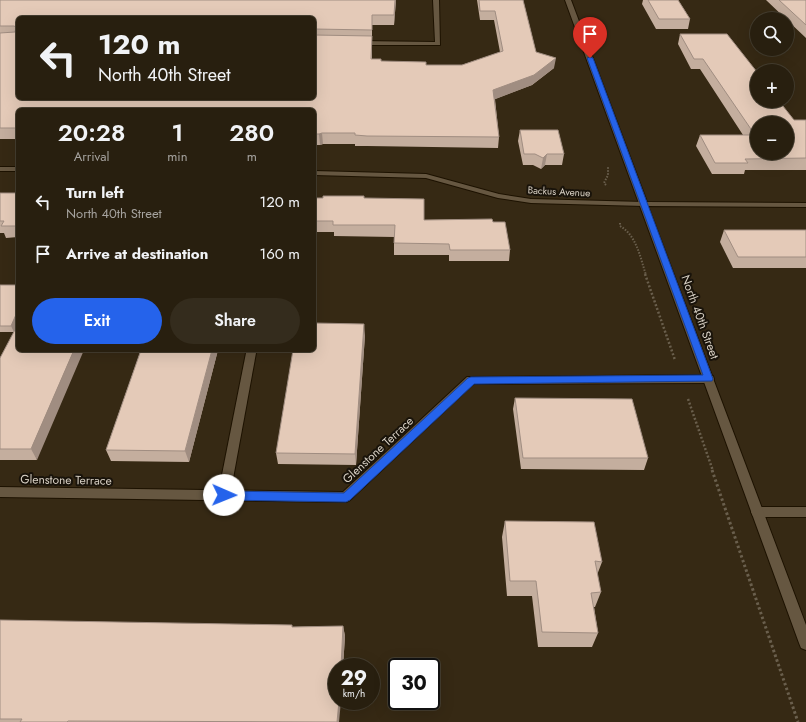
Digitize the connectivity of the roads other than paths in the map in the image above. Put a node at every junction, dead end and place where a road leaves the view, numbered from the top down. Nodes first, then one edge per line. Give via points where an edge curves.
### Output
1 (436, 0) edge
2 (568, 0) edge
3 (353, 43) edge
4 (0, 169) edge
5 (16, 169) edge
6 (316, 173) edge
7 (644, 204) junction
8 (806, 205) edge
9 (251, 353) dead end
10 (709, 379) junction
11 (0, 492) edge
12 (224, 495) junction
13 (757, 512) junction
14 (806, 512) edge
15 (806, 643) edge

1 - 3 street via 438,44
2 - 7 street, North 40th Street
4 - 5 street
6 - 7 street, Backus Avenue via 426,176 498,196 532,201
7 - 8 street, Backus Avenue
7 - 10 street, North 40th Street
9 - 12 street
10 - 12 street, Glenstone Terrace via 471,380 346,497
10 - 13 street, North 40th Street
11 - 12 street, Glenstone Terrace
13 - 14 street
13 - 15 street, North 40th Street

